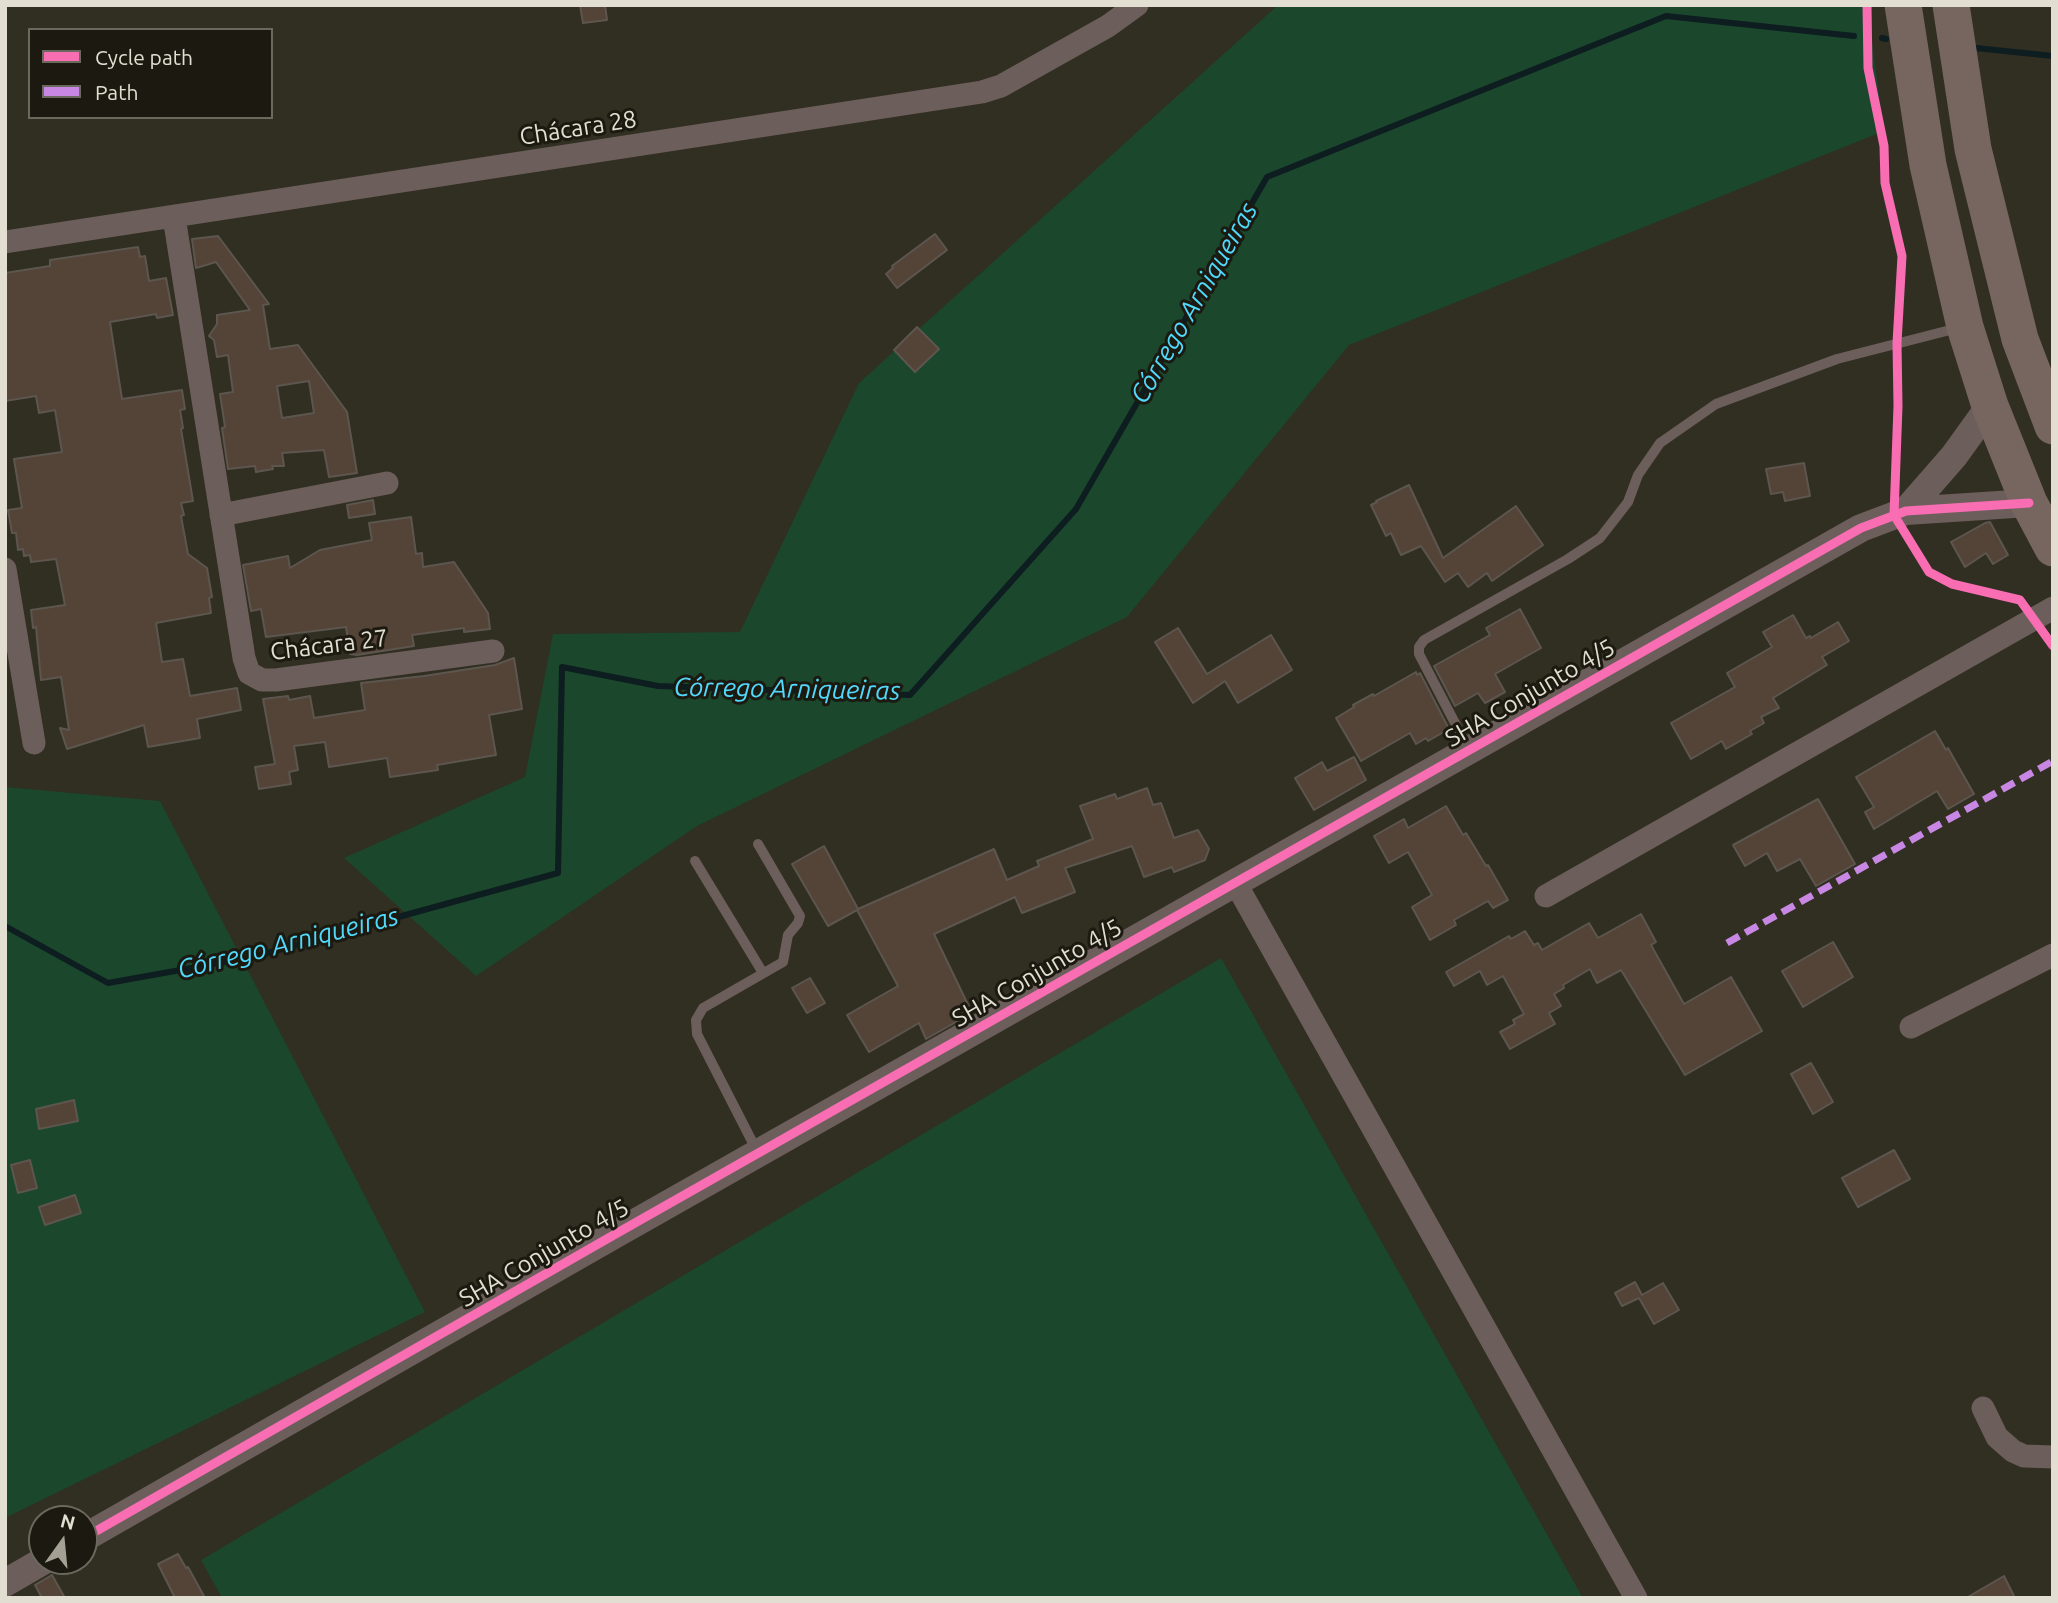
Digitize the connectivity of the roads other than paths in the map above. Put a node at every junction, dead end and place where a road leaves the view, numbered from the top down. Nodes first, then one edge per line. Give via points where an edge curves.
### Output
1 (1137, 5) edge
2 (1903, 5) edge
3 (1951, 5) edge
4 (174, 217) junction
5 (5, 242) edge
6 (1965, 327) junction
7 (1990, 406) junction
8 (2053, 426) edge
9 (387, 483) dead end
10 (2029, 503) junction
11 (1906, 511) junction
12 (221, 515) junction
13 (2053, 548) edge
14 (5, 569) edge
15 (2053, 608) edge
16 (493, 651) dead end
17 (34, 743) dead end
18 (1469, 750) junction
19 (758, 844) dead end
20 (695, 861) dead end
21 (1235, 882) junction
22 (1546, 896) dead end
23 (2053, 955) edge
24 (763, 973) junction
25 (1911, 1027) dead end
26 (758, 1153) junction
27 (1983, 1408) dead end
28 (2053, 1457) edge
29 (98, 1530) edge
30 (28, 1570) edge
31 (5, 1583) edge
32 (1636, 1598) edge

1 - 4 street, Chácara 28 via 1108,26 1001,86 982,92
2 - 6 main road via 1928,165
3 - 8 main road via 1973,149 2020,339
4 - 5 street, Chácara 28
4 - 12 street, Chácara 27
6 - 7 main road
6 - 18 lane via 1837,359 1716,404 1660,443 1638,475 1628,502 1600,538 1424,640 1419,647 1423,662
7 - 10 main road
7 - 11 street, SHA Conjunto 4/5
9 - 12 street
10 - 11 street, SHA Conjunto 4/5
10 - 13 main road
11 - 18 street, SHA Conjunto 4/5 via 1861,528
12 - 16 street, Chácara 27 via 244,658 254,677 276,680
14 - 17 street
15 - 22 street
18 - 21 street, SHA Conjunto 4/5
19 - 24 lane via 800,916 788,935 783,961
20 - 24 lane
21 - 26 street, SHA Conjunto 4/5
21 - 32 street
23 - 25 street
24 - 26 lane via 703,1007 696,1020 697,1034
26 - 29 street, SHA Conjunto 4/5
27 - 28 street via 1997,1437 2013,1451
30 - 31 street

